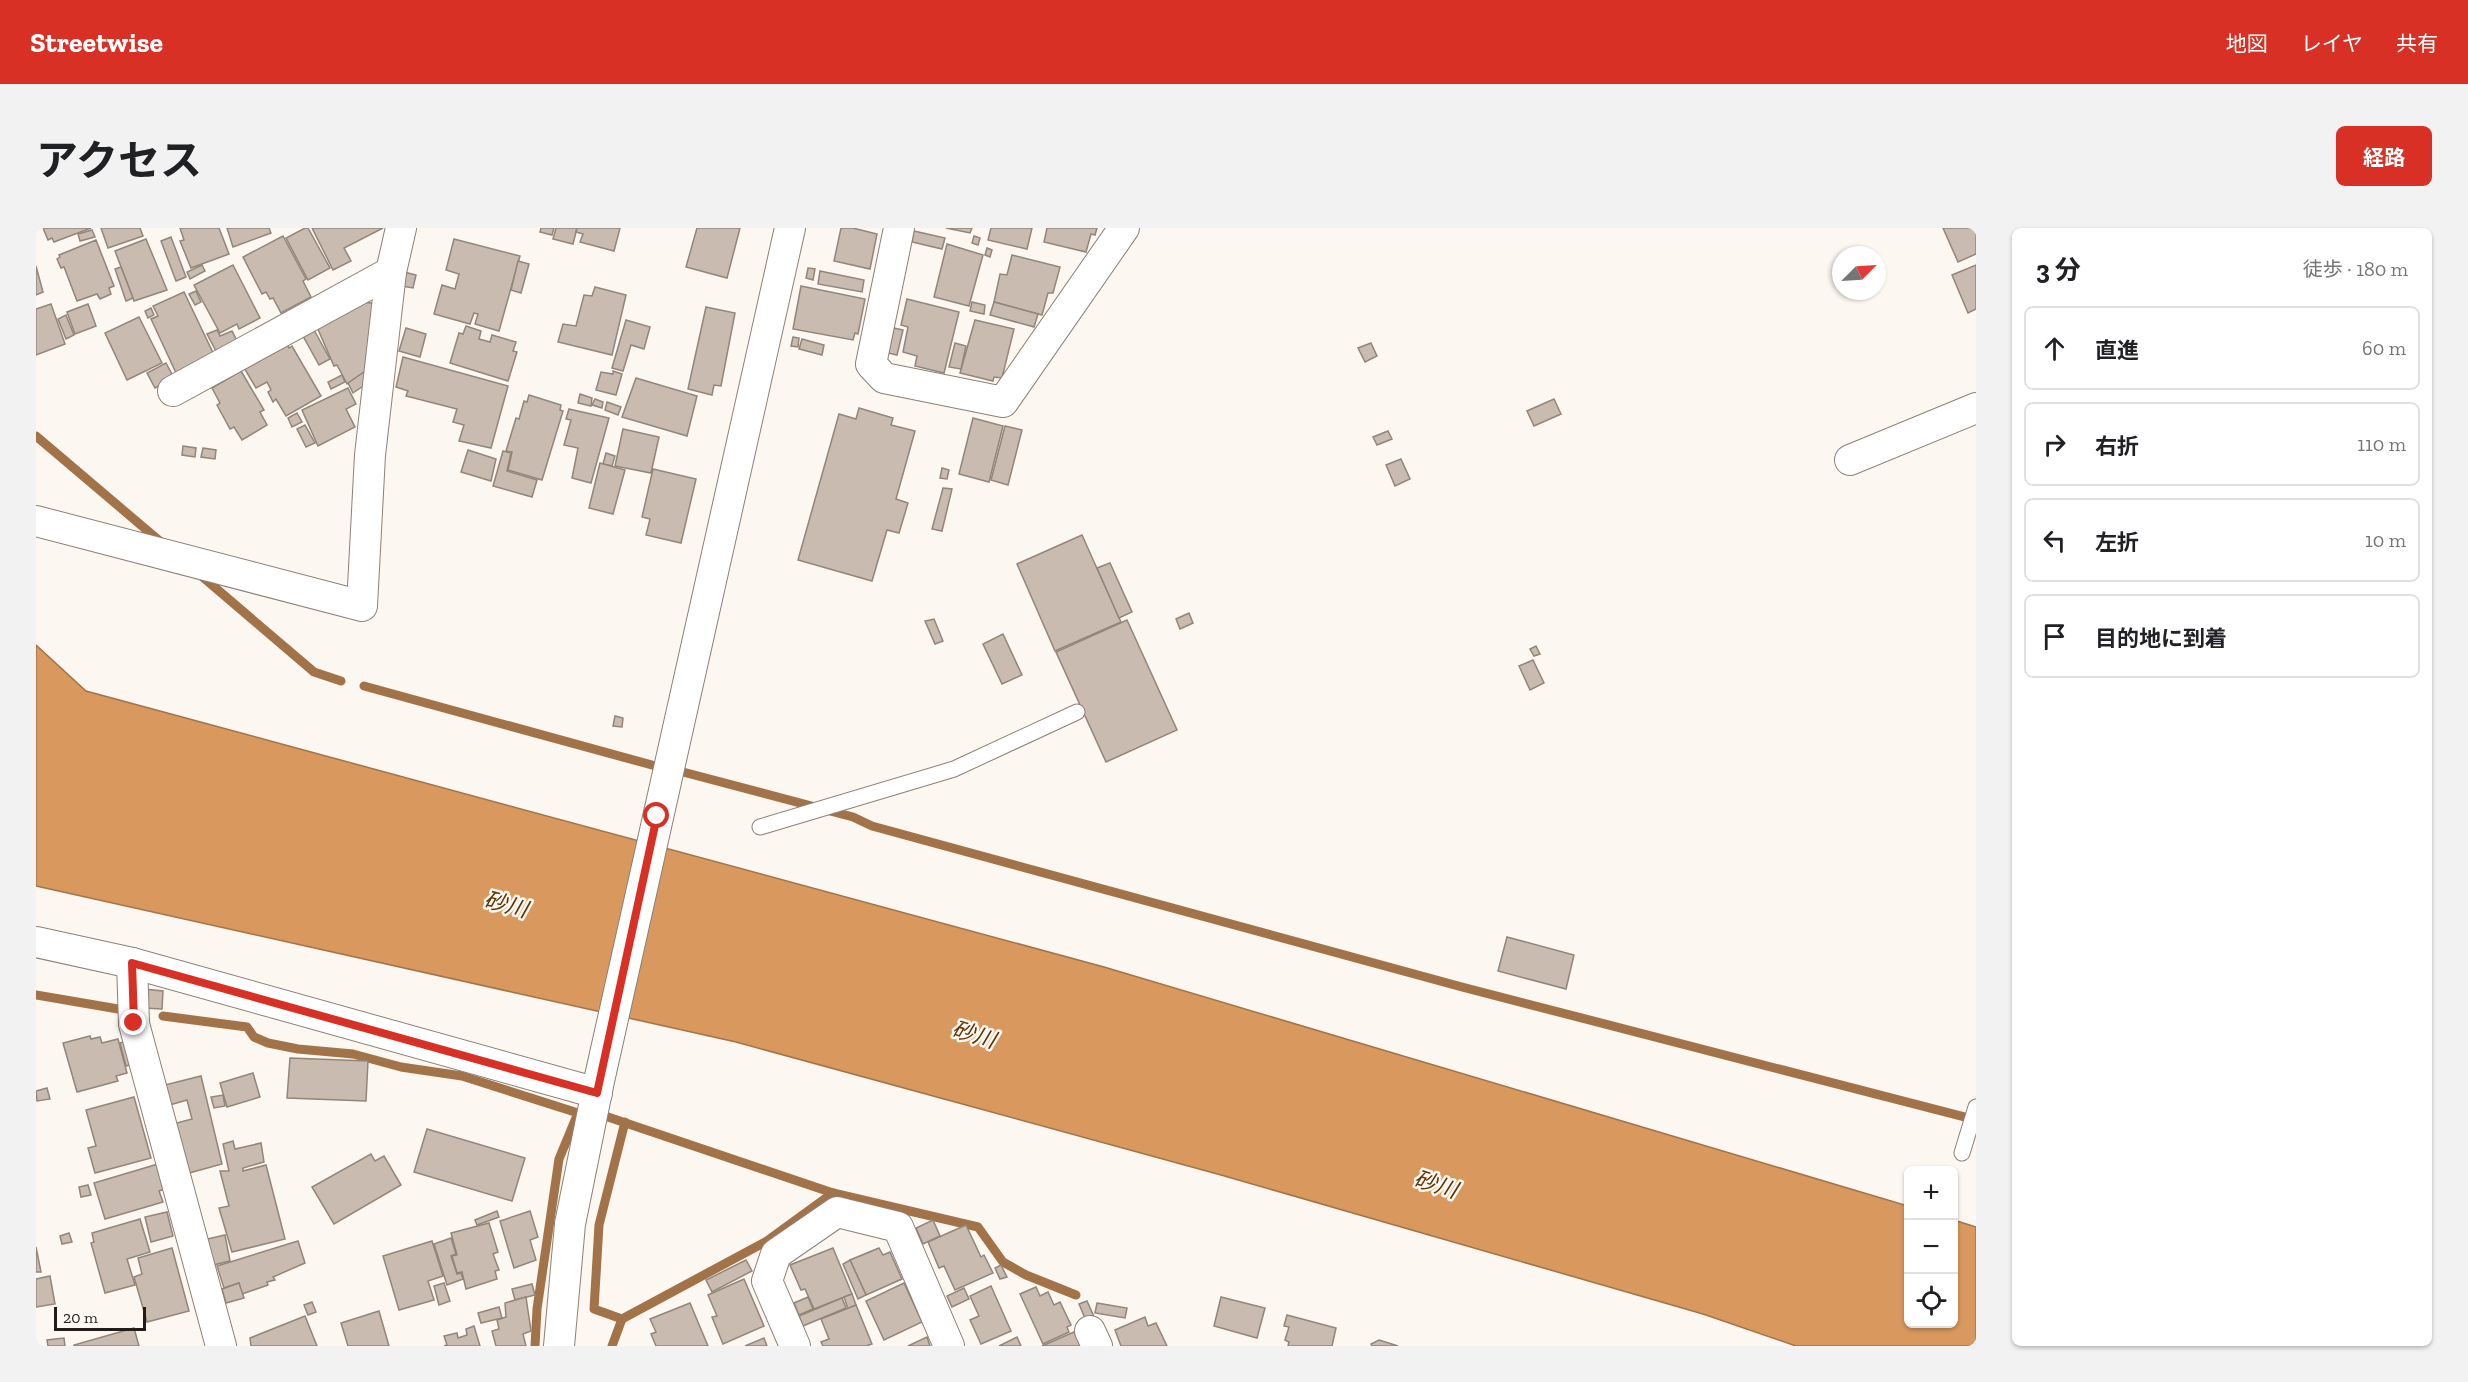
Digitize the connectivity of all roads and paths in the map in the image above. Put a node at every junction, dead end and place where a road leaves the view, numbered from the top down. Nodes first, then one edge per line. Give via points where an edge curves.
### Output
1 (401, 228) edge
2 (790, 228) edge
3 (899, 228) edge
4 (1124, 228) edge
5 (391, 272) junction
6 (173, 391) dead end
7 (1976, 408) edge
8 (1851, 460) dead end
9 (36, 521) edge
10 (1077, 712) dead end
11 (760, 827) dead end
12 (36, 942) edge
13 (132, 963) junction
14 (598, 1087) junction
15 (1975, 1109) edge
16 (1962, 1153) dead end
17 (221, 1346) edge
18 (559, 1346) edge
19 (795, 1346) edge
20 (949, 1346) edge

1 - 5 street
2 - 14 street
3 - 4 street via 871,364 884,378 1003,402
5 - 6 street
5 - 9 street via 370,455 362,606
7 - 8 street
10 - 11 lane via 954,769
12 - 13 street
13 - 14 street
13 - 17 street via 134,1023
14 - 18 street via 570,1224
15 - 16 lane
19 - 20 street via 767,1281 776,1254 837,1212 898,1227

